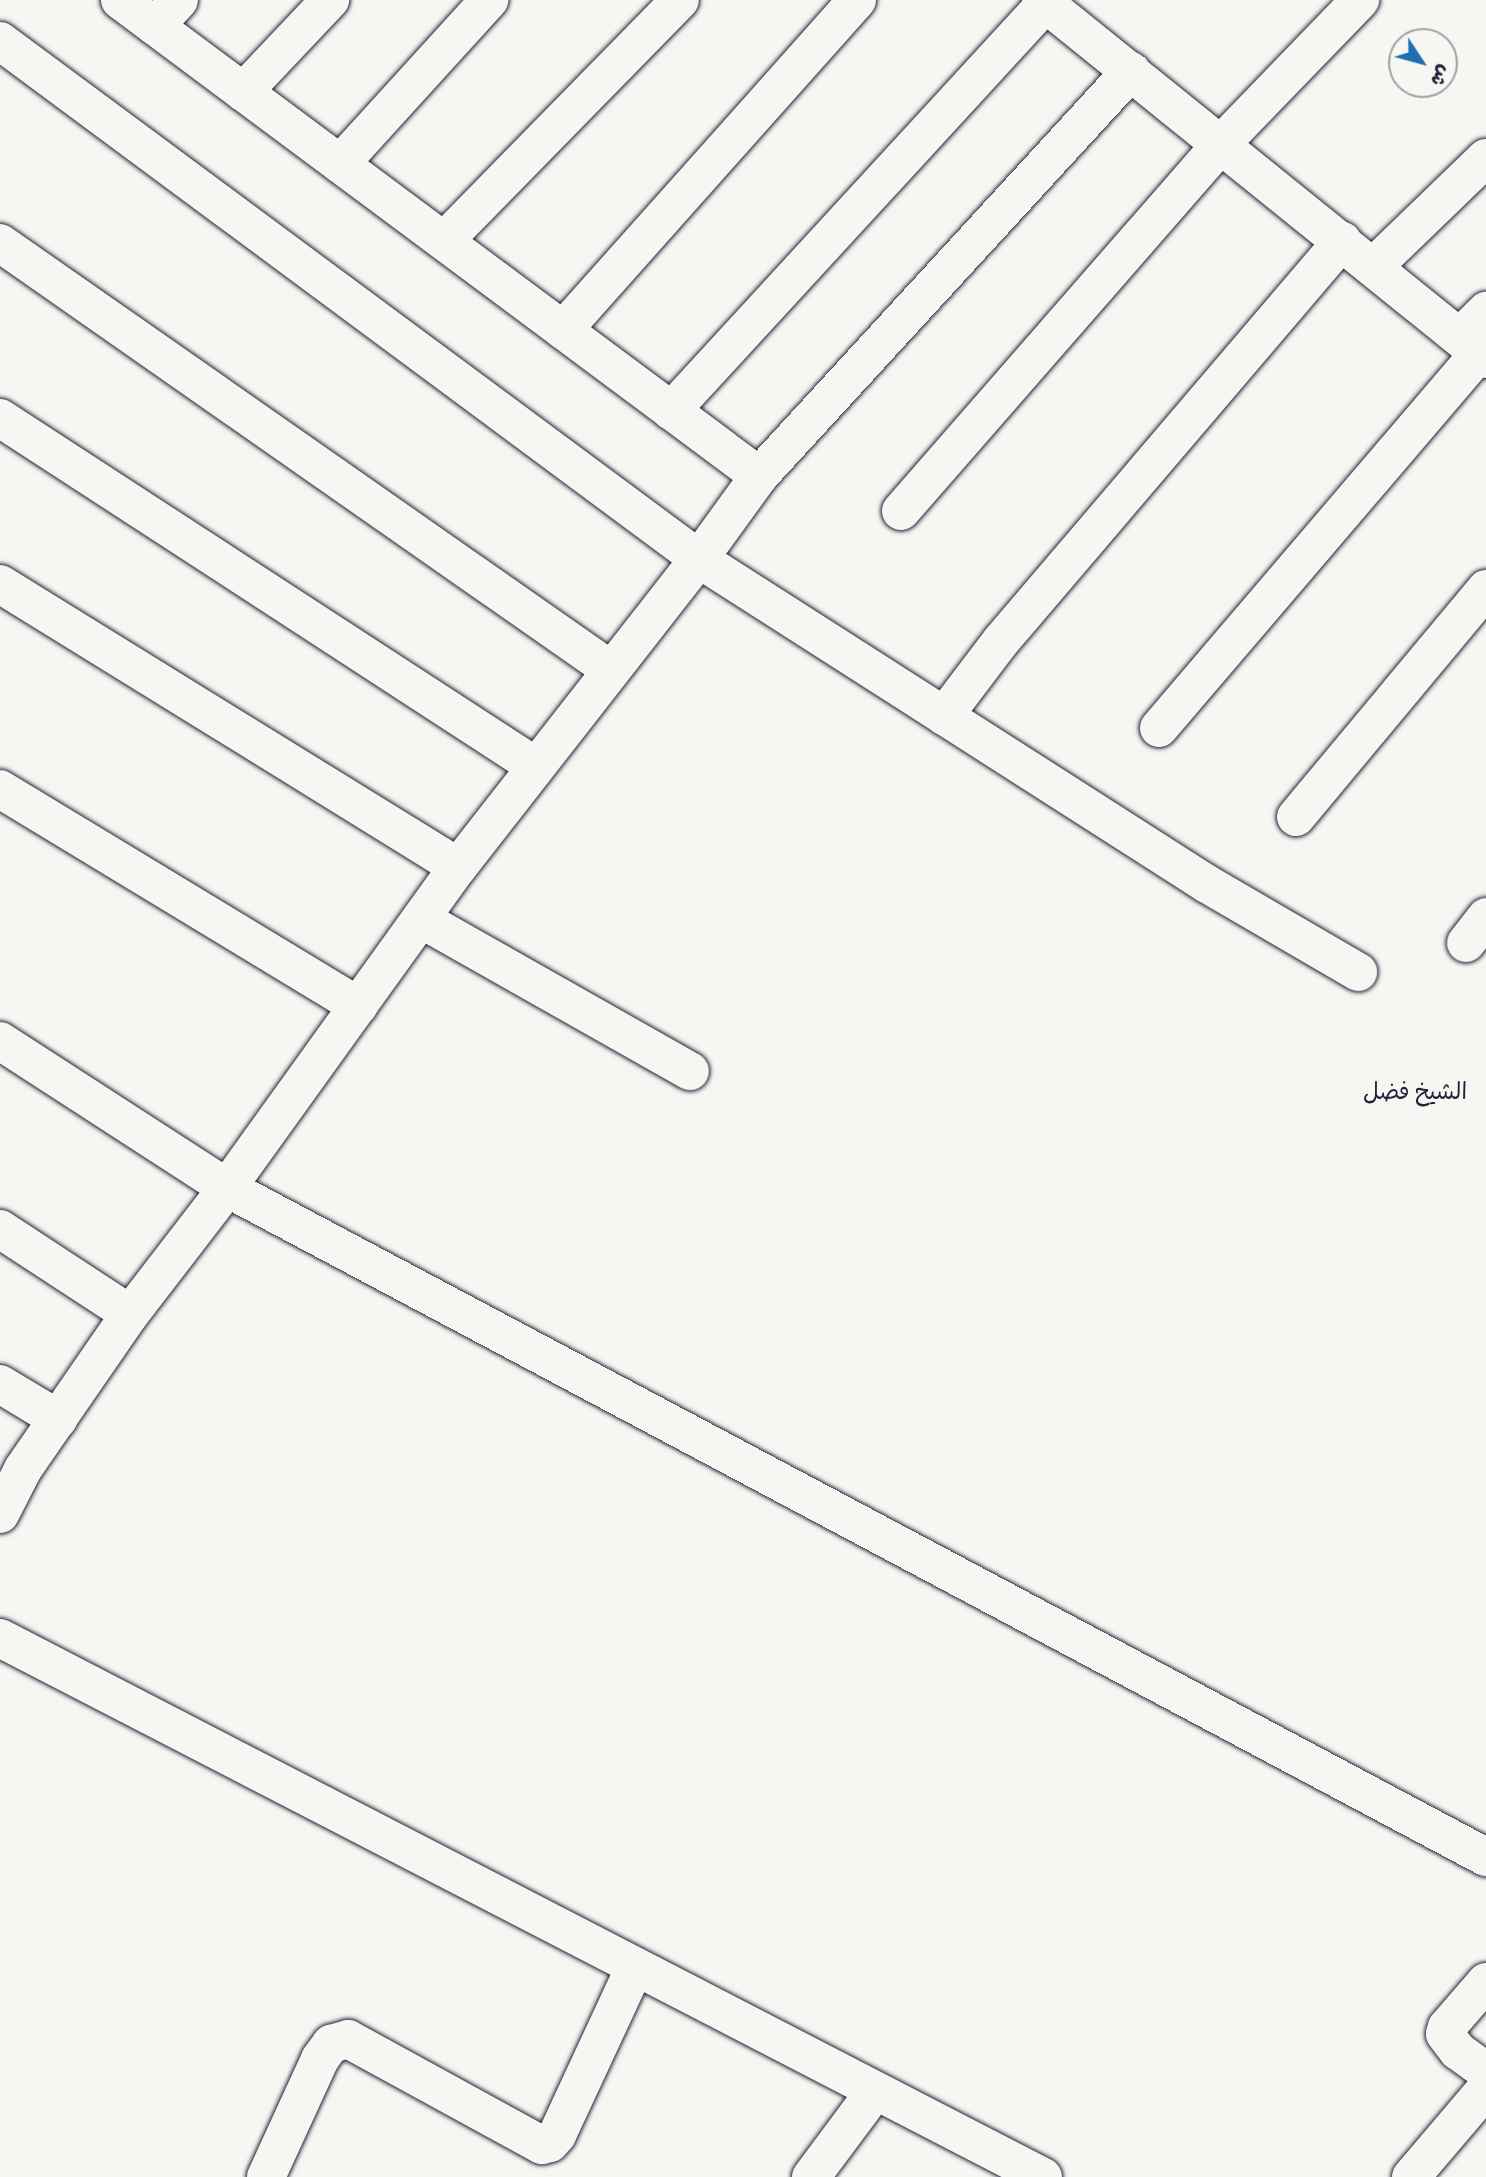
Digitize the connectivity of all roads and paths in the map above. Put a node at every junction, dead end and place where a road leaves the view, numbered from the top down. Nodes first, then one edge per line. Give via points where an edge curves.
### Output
1 (120, 0) edge
2 (330, 0) edge
3 (489, 0) edge
4 (680, 0) edge
5 (857, 0) edge
6 (1360, 0) edge
7 (1043, 2) edge
8 (167, 13) edge
9 (0, 41) edge
10 (1131, 71) junction
11 (243, 92) junction
12 (1222, 143) junction
13 (1486, 158) edge
14 (340, 164) junction
15 (444, 241) junction
16 (1342, 241) junction
17 (0, 243) edge
18 (1373, 267) junction
19 (563, 330) junction
20 (1478, 340) edge
21 (671, 411) junction
22 (0, 418) edge
23 (759, 476) junction
24 (901, 510) dead end
25 (699, 559) junction
26 (0, 584) edge
27 (1486, 589) edge
28 (611, 670) junction
29 (944, 716) junction
30 (1159, 728) dead end
31 (535, 766) junction
32 (0, 789) edge
33 (1296, 817) dead end
34 (458, 867) junction
35 (421, 919) junction
36 (1358, 972) dead end
37 (359, 1006) junction
38 (0, 1041) edge
39 (690, 1071) dead end
40 (228, 1188) junction
41 (0, 1229) edge
42 (130, 1314) junction
43 (0, 1384) edge
44 (58, 1419) junction
45 (0, 1514) edge
46 (0, 1638) edge
47 (1486, 1857) edge
48 (635, 1967) junction
49 (1486, 1982) edge
50 (1486, 2071) edge
51 (1486, 2089) edge
52 (875, 2091) junction
53 (265, 2177) edge
54 (811, 2177) edge
55 (1043, 2177) edge
56 (1411, 2177) edge

1 - 8 street
2 - 11 street
3 - 14 street
4 - 15 street
5 - 19 street
6 - 12 street
7 - 10 street
7 - 21 street
8 - 11 street
9 - 25 street
10 - 12 street
10 - 23 street
11 - 14 street
12 - 16 street
12 - 24 street
13 - 18 street
14 - 15 street
15 - 19 street
16 - 18 street
16 - 29 street via 1001,641
17 - 28 street
18 - 20 street
19 - 21 street
20 - 30 street
21 - 23 street
22 - 31 street
23 - 25 street
25 - 28 street
25 - 29 street
26 - 34 street
27 - 33 street
28 - 31 street
29 - 36 street via 1207,884
31 - 34 street
32 - 37 street
34 - 35 street
35 - 37 street
35 - 39 street
37 - 40 street
38 - 40 street
40 - 42 street
40 - 47 street
41 - 42 street
42 - 44 street
43 - 44 street
44 - 45 street via 23,1469
46 - 48 street
48 - 52 street
48 - 53 street via 550,2143 542,2145 348,2039 331,2044 320,2059
49 - 50 street via 1445,2034 1458,2051
51 - 56 street
52 - 54 street
52 - 55 street

